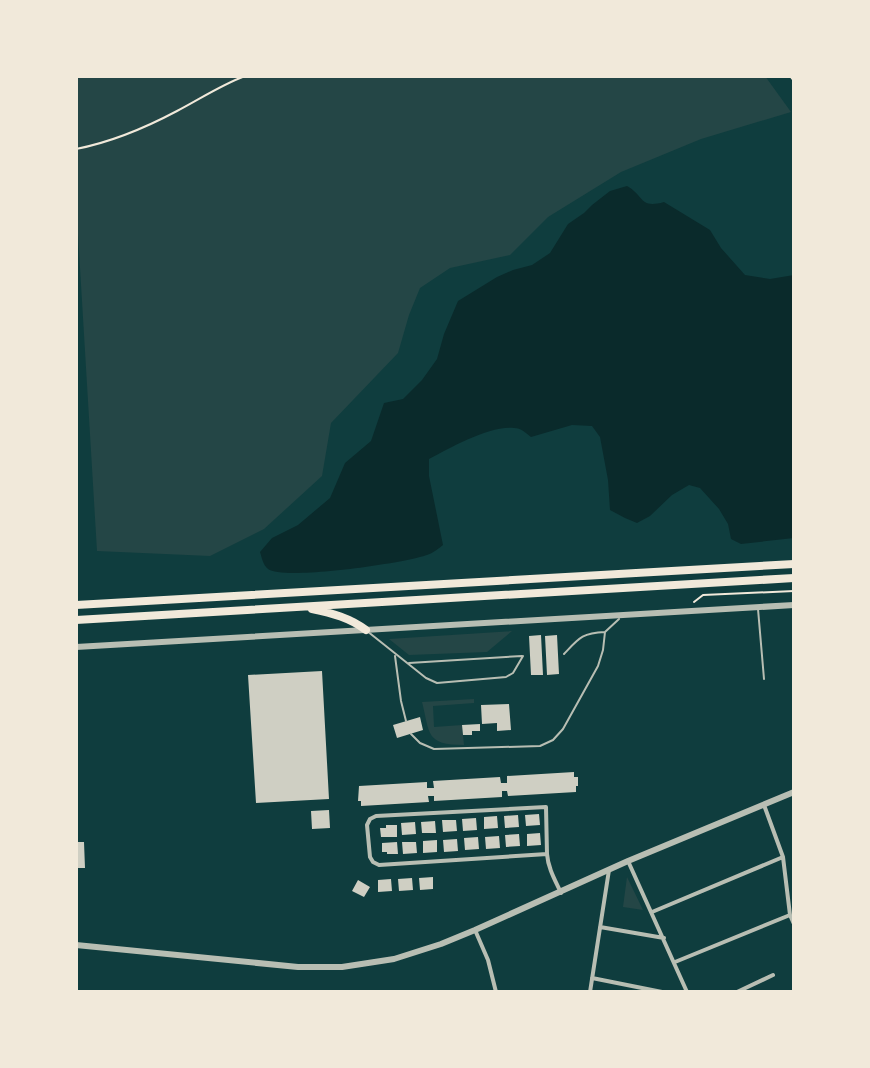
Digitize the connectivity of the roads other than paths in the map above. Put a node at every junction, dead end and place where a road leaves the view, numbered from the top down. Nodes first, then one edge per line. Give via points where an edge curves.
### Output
1 (794, 564) edge
2 (794, 578) edge
3 (76, 605) edge
4 (794, 605) edge
5 (300, 607) junction
6 (758, 607) junction
7 (623, 615) junction
8 (76, 620) edge
9 (366, 630) junction
10 (605, 632) junction
11 (76, 647) edge
12 (564, 654) dead end
13 (395, 655) junction
14 (407, 664) junction
15 (764, 679) dead end
16 (406, 721) dead end
17 (411, 734) dead end
18 (794, 792) edge
19 (764, 805) junction
20 (547, 854) junction
21 (783, 857) junction
22 (628, 861) junction
23 (609, 870) junction
24 (561, 893) junction
25 (652, 912) junction
26 (790, 915) junction
27 (794, 924) edge
28 (600, 927) junction
29 (475, 930) junction
30 (664, 938) junction
31 (76, 945) edge
32 (675, 962) junction
33 (773, 975) dead end
34 (592, 978) junction
35 (496, 992) edge
36 (590, 992) edge
37 (662, 992) edge
38 (687, 992) edge
39 (737, 992) edge

1 - 3 highway
2 - 5 highway
4 - 6 street
5 - 8 highway
5 - 9 highway via 342,616
6 - 7 street
6 - 15 lane
7 - 9 street
7 - 10 lane
9 - 11 street
9 - 13 lane
10 - 12 lane via 587,633
10 - 17 lane via 598,666 563,729 547,744 434,749
13 - 14 lane
13 - 16 lane
14 - 14 lane via 437,683 498,679 513,673 523,656
18 - 19 street
19 - 21 street
19 - 22 street
20 - 20 street via 546,807 376,816 367,825 370,857 379,865
20 - 24 street
21 - 25 street
21 - 26 street
22 - 23 street
22 - 25 street
23 - 24 street
23 - 28 street
24 - 29 street
25 - 30 street
26 - 27 street
26 - 32 street
28 - 30 street
28 - 34 street
29 - 31 street via 418,953 327,968
29 - 35 street
30 - 32 street
32 - 38 street
33 - 39 street
34 - 36 street
34 - 37 street

